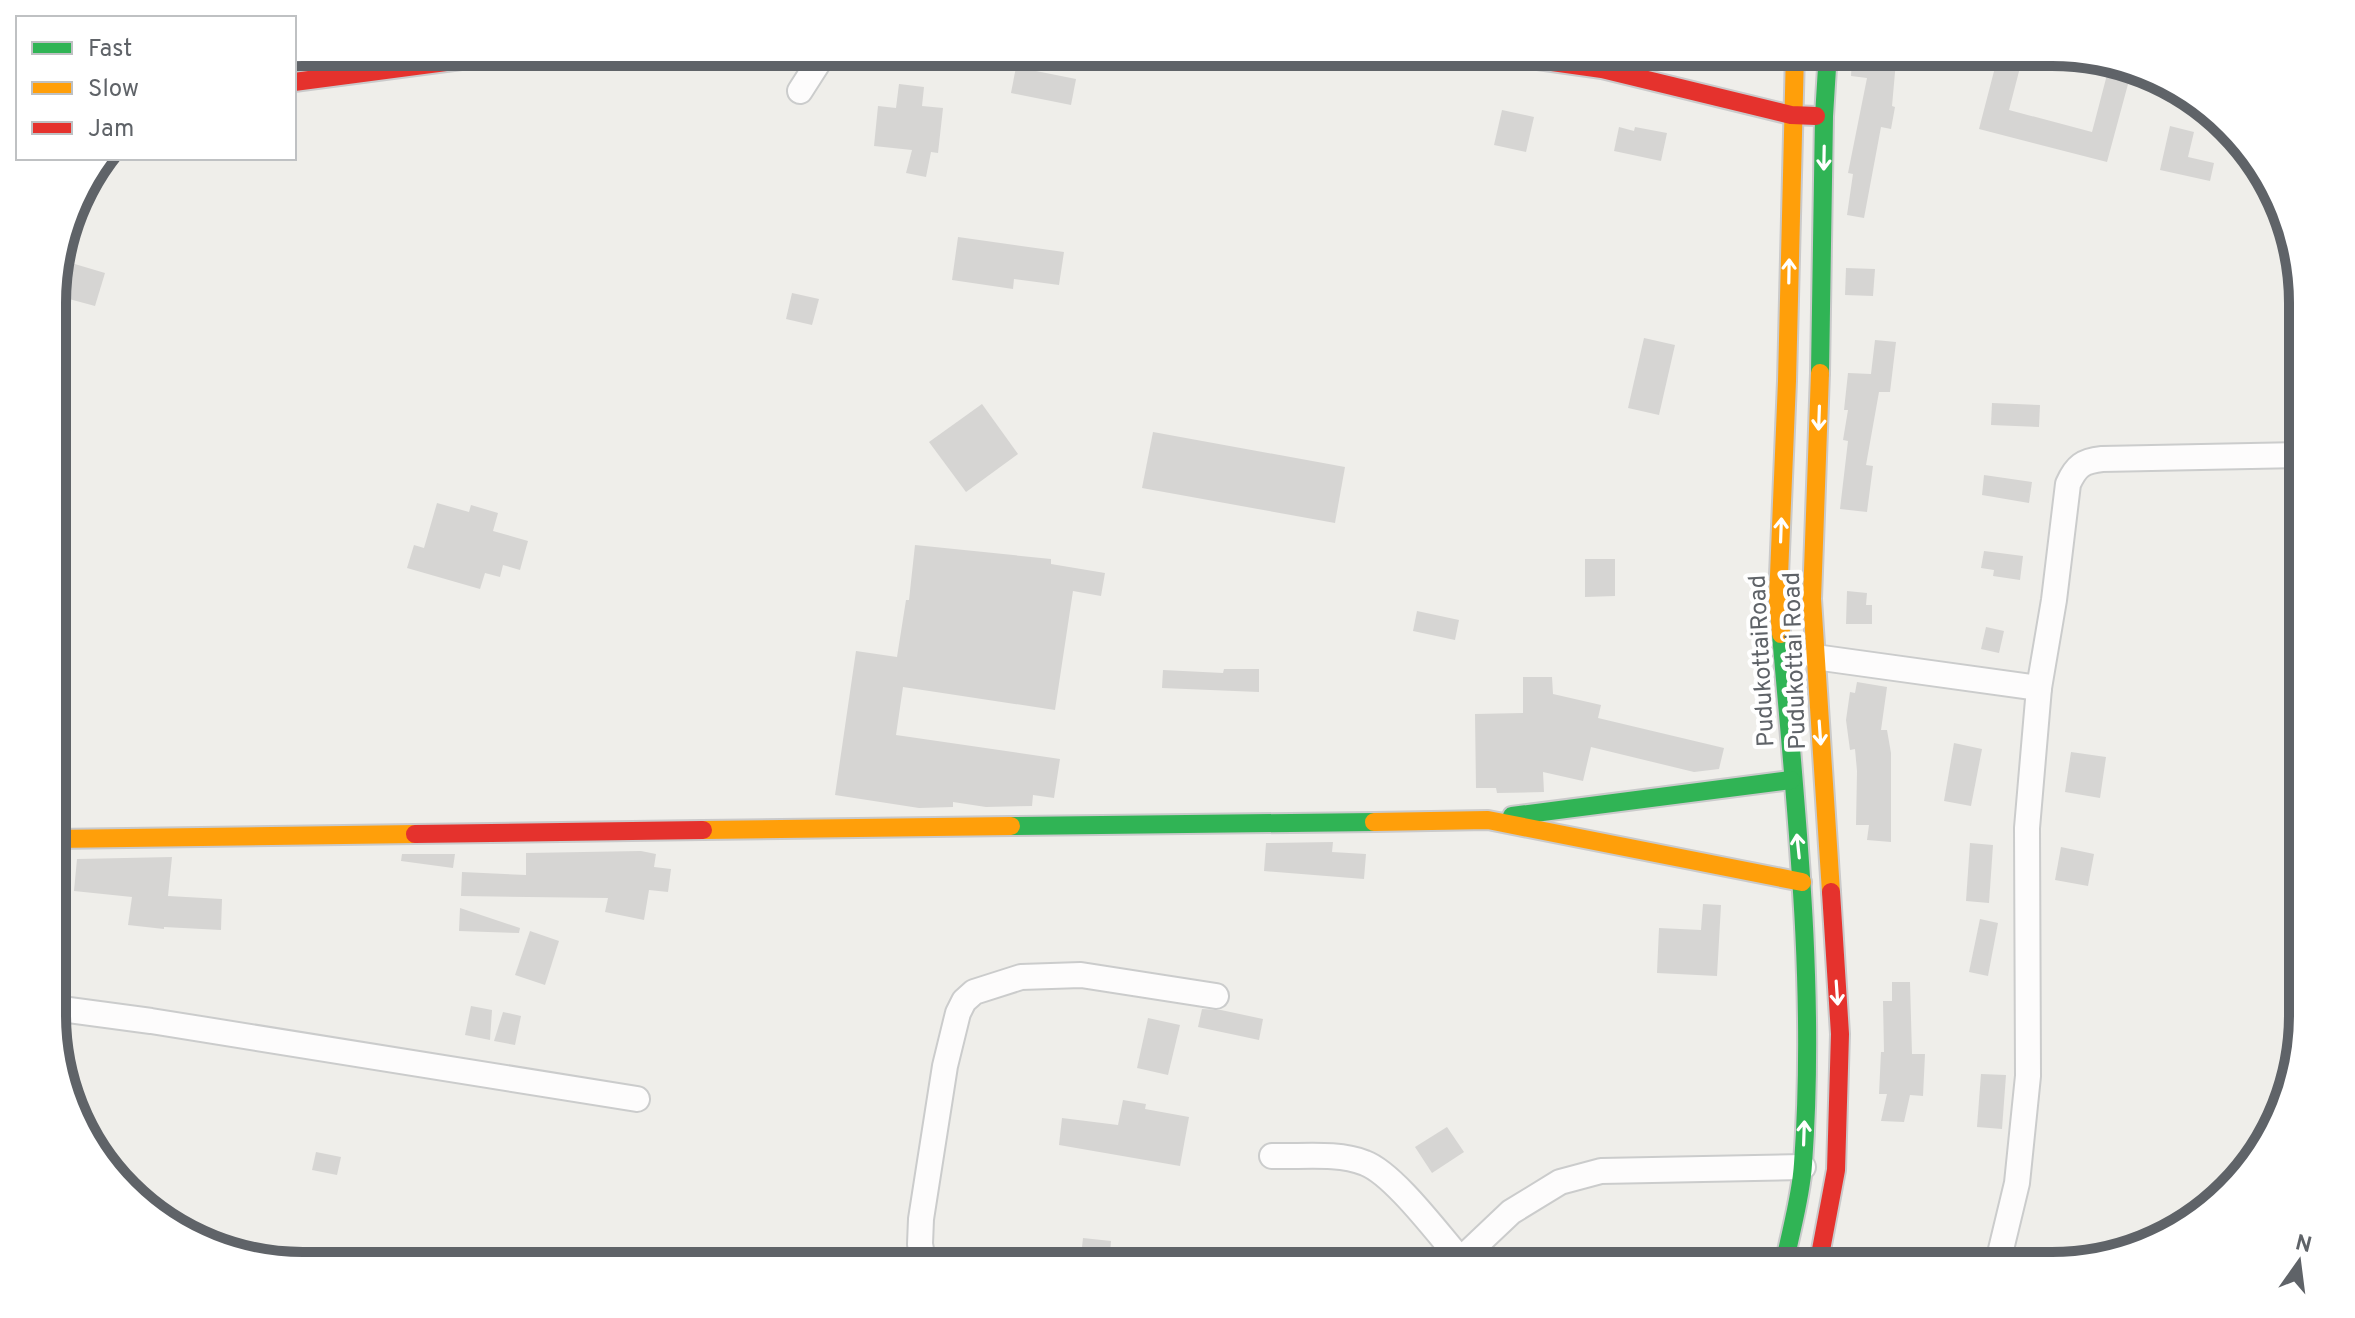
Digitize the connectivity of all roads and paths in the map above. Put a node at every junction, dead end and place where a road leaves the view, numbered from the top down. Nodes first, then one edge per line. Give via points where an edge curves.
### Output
1 (1582, 66) edge
2 (1794, 66) edge
3 (1827, 66) edge
4 (409, 67) edge
5 (816, 67) edge
6 (296, 82) edge
7 (800, 91) dead end
8 (1791, 115) junction
9 (1824, 116) junction
10 (2288, 455) edge
11 (1815, 657) junction
12 (2039, 688) junction
13 (1791, 780) junction
14 (1488, 820) junction
15 (66, 839) edge
16 (1802, 882) junction
17 (1216, 996) dead end
18 (66, 1010) edge
19 (637, 1099) dead end
20 (1272, 1156) dead end
21 (1803, 1167) junction
22 (1447, 1251) edge
23 (1469, 1251) edge
24 (1787, 1251) edge
25 (1821, 1251) edge
26 (2001, 1251) edge
27 (921, 1252) edge

1 - 8 main road
2 - 8 main road, PudukottaiRoad
3 - 9 main road, Pudukottai Road
4 - 6 main road
5 - 7 street
8 - 9 main road
13 -> 8 main road, PudukottaiRoad via 1778,600
9 -> 11 main road, Pudukottai Road
10 - 12 street via 2102,459 2074,469
11 - 12 street
11 -> 25 main road, Pudukottai Road via 1840,1034 1836,1170
12 - 26 street via 2027,828 2028,1076 2017,1183
13 - 14 main road
16 -> 13 main road, PudukottaiRoad
14 - 15 main road
14 - 16 main road
21 -> 16 main road, PudukottaiRoad via 1807,1035
17 - 27 street via 1081,975 1021,977 974,992 958,1013 945,1066 921,1219
18 - 19 street
20 - 22 street via 1365,1163 1384,1174
21 - 23 street via 1601,1171 1560,1182 1511,1212
21 - 24 main road, PudukottaiRoad

